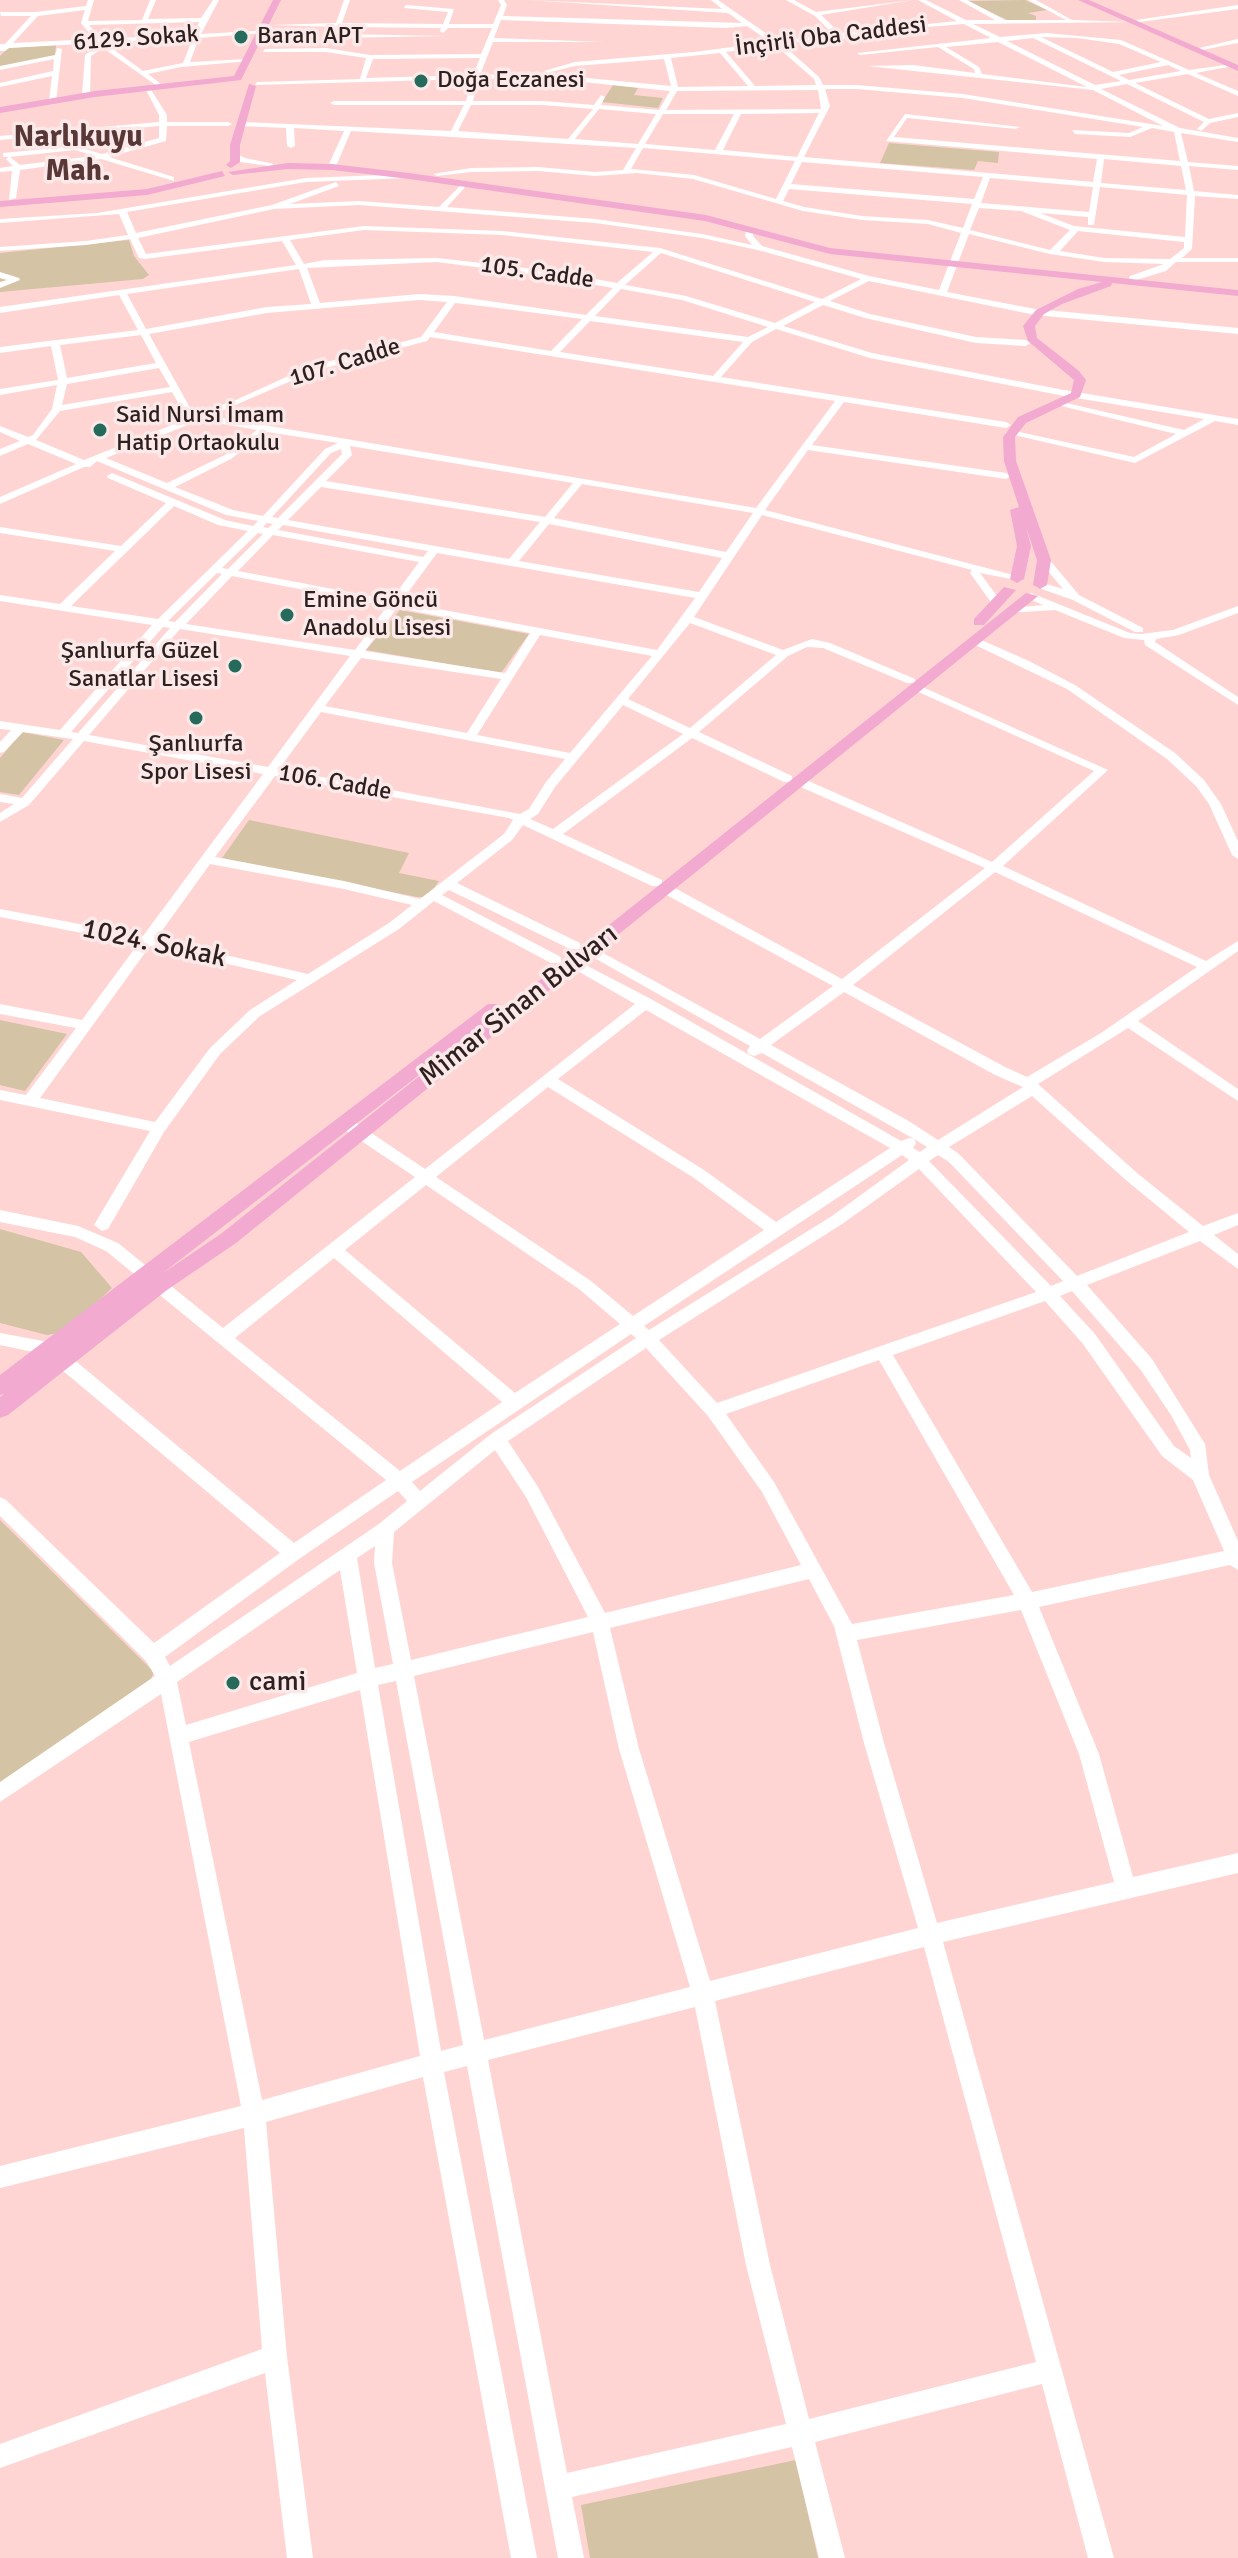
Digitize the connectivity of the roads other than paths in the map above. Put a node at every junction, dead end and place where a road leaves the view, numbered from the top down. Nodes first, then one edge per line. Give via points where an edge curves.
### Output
1 (153, 0) edge
2 (216, 0) edge
3 (277, 0) edge
4 (288, 0) edge
5 (347, 0) edge
6 (501, 0) edge
7 (512, 0) edge
8 (531, 0) edge
9 (588, 0) edge
10 (714, 0) edge
11 (735, 0) edge
12 (789, 0) edge
13 (796, 0) edge
14 (852, 0) edge
15 (910, 0) edge
16 (921, 0) edge
17 (964, 0) edge
18 (1031, 0) edge
19 (1082, 0) edge
20 (1095, 0) edge
21 (616, 2) edge
22 (90, 4) edge
23 (406, 4) edge
24 (9, 7) dead end
25 (866, 7) junction
26 (1238, 7) edge
27 (726, 9) junction
28 (1, 14) edge
29 (36, 14) junction
30 (818, 14) junction
31 (203, 20) junction
32 (608, 20) junction
33 (500, 21) junction
34 (1135, 21) junction
35 (144, 22) junction
36 (966, 22) junction
37 (1003, 22) junction
38 (1076, 22) junction
39 (84, 23) junction
40 (398, 24) junction
41 (747, 24) junction
42 (340, 25) junction
43 (444, 25) junction
44 (270, 30) junction
45 (838, 34) junction
46 (196, 35) junction
47 (335, 36) junction
48 (443, 36) junction
49 (1035, 37) junction
50 (494, 40) junction
51 (1001, 40) junction
52 (1238, 41) edge
53 (601, 42) junction
54 (101, 43) junction
55 (776, 43) junction
56 (60, 44) junction
57 (3, 46) edge
58 (940, 46) junction
59 (1202, 48) junction
60 (326, 50) junction
61 (721, 50) junction
62 (265, 51) junction
63 (860, 53) junction
64 (0, 55) edge
65 (437, 56) junction
66 (484, 56) junction
67 (667, 56) junction
68 (56, 57) junction
69 (370, 57) junction
70 (247, 61) junction
71 (601, 61) junction
72 (1169, 63) junction
73 (186, 64) junction
74 (870, 66) junction
75 (1236, 66) edge
76 (0, 68) edge
77 (143, 73) junction
78 (1192, 73) junction
79 (979, 74) junction
80 (1113, 74) junction
81 (534, 75) junction
82 (55, 76) junction
83 (476, 76) junction
84 (489, 76) junction
85 (256, 77) junction
86 (363, 78) junction
87 (340, 81) junction
88 (610, 82) junction
89 (884, 82) junction
90 (1049, 84) junction
91 (1131, 84) junction
92 (0, 85) edge
93 (235, 85) junction
94 (820, 86) junction
95 (752, 87) junction
96 (155, 88) junction
97 (675, 89) junction
98 (1097, 89) junction
99 (0, 91) edge
100 (919, 91) junction
101 (1238, 94) edge
102 (86, 95) junction
103 (53, 100) junction
104 (469, 102) junction
105 (597, 105) junction
106 (1025, 106) junction
107 (231, 110) dead end
108 (823, 111) junction
109 (0, 112) edge
110 (662, 112) junction
111 (738, 112) junction
112 (1080, 115) junction
113 (1238, 115) edge
114 (905, 116) junction
115 (329, 118) dead end
116 (1208, 121) junction
117 (164, 124) junction
118 (228, 124) junction
119 (242, 124) junction
120 (290, 126) junction
121 (1151, 126) junction
122 (325, 127) junction
123 (1016, 127) junction
124 (348, 129) junction
125 (1177, 130) junction
126 (1075, 132) junction
127 (453, 133) junction
128 (1198, 133) junction
129 (0, 138) edge
130 (889, 139) junction
131 (1238, 140) edge
132 (570, 141) junction
133 (225, 143) dead end
134 (291, 146) dead end
135 (642, 147) junction
136 (668, 148) junction
137 (882, 148) dead end
138 (1007, 149) junction
139 (3, 152) edge
140 (718, 152) junction
141 (1069, 154) junction
142 (104, 157) junction
143 (876, 157) dead end
144 (1101, 157) junction
145 (802, 159) junction
146 (1183, 163) junction
147 (333, 164) junction
148 (869, 165) junction
149 (17, 166) junction
150 (231, 167) junction
151 (1238, 168) edge
152 (0, 170) edge
153 (625, 172) junction
154 (652, 172) junction
155 (437, 174) junction
156 (409, 176) junction
157 (987, 176) junction
158 (998, 176) junction
159 (356, 177) junction
160 (171, 179) junction
161 (464, 184) junction
162 (1099, 184) junction
163 (787, 186) junction
164 (852, 191) junction
165 (1191, 193) junction
166 (1238, 197) edge
167 (12, 198) junction
168 (779, 201) junction
169 (0, 202) edge
170 (605, 202) junction
171 (976, 204) junction
172 (274, 207) junction
173 (441, 209) junction
174 (1022, 209) junction
175 (122, 211) junction
176 (1092, 215) junction
177 (841, 216) junction
178 (0, 221) edge
179 (595, 221) junction
180 (1076, 228) junction
181 (967, 229) junction
182 (750, 230) junction
183 (1090, 230) junction
184 (684, 234) junction
185 (135, 236) junction
186 (284, 238) junction
187 (1188, 240) junction
188 (761, 248) junction
189 (706, 249) dead end
190 (2, 250) edge
191 (660, 250) junction
192 (1050, 252) junction
193 (1238, 260) edge
194 (954, 261) junction
195 (1176, 261) junction
196 (302, 267) junction
197 (0, 275) edge
198 (868, 278) junction
199 (1099, 278) junction
200 (1122, 279) junction
201 (0, 285) edge
202 (619, 286) junction
203 (1238, 291) edge
204 (122, 293) junction
205 (942, 294) junction
206 (454, 299) junction
207 (825, 301) junction
208 (316, 305) junction
209 (0, 310) edge
210 (1036, 312) junction
211 (590, 318) junction
212 (773, 326) junction
213 (1238, 331) edge
214 (144, 332) junction
215 (428, 334) junction
216 (749, 340) junction
217 (55, 343) junction
218 (1026, 343) junction
219 (0, 350) edge
220 (554, 353) junction
221 (162, 365) junction
222 (716, 378) junction
223 (63, 380) junction
224 (175, 389) junction
225 (0, 392) edge
226 (1067, 397) junction
227 (842, 398) junction
228 (57, 409) junction
229 (194, 418) junction
230 (1213, 418) junction
231 (0, 421) edge
232 (1238, 422) edge
233 (0, 429) edge
234 (264, 429) junction
235 (1008, 429) junction
236 (1185, 433) junction
237 (32, 439) junction
238 (345, 444) junction
239 (805, 447) junction
240 (0, 453) edge
241 (91, 461) junction
242 (1006, 476) junction
243 (579, 482) junction
244 (318, 483) junction
245 (167, 487) junction
246 (0, 488) edge
247 (12, 494) junction
248 (0, 501) edge
249 (172, 502) junction
250 (759, 511) junction
251 (264, 520) junction
252 (546, 520) junction
253 (279, 523) junction
254 (0, 530) edge
255 (255, 530) junction
256 (269, 533) junction
257 (435, 548) junction
258 (122, 549) junction
259 (729, 556) junction
260 (425, 560) junction
261 (1044, 560) junction
262 (512, 562) junction
263 (212, 570) junction
264 (978, 571) junction
265 (230, 572) junction
266 (1010, 589) junction
267 (1036, 590) junction
268 (702, 596) junction
269 (0, 598) edge
270 (1077, 598) junction
271 (395, 605) junction
272 (1061, 607) junction
273 (62, 608) junction
274 (1238, 609) edge
275 (688, 619) junction
276 (160, 623) junction
277 (178, 625) junction
278 (537, 631) junction
279 (1151, 635) junction
280 (975, 641) junction
281 (660, 654) junction
282 (784, 654) junction
283 (357, 655) junction
284 (507, 677) junction
285 (915, 684) junction
286 (621, 700) junction
287 (1238, 702) edge
288 (316, 708) junction
289 (0, 725) edge
290 (19, 729) junction
291 (691, 733) junction
292 (63, 734) junction
293 (82, 737) junction
294 (470, 737) junction
295 (0, 749) edge
296 (573, 757) junction
297 (269, 771) junction
298 (794, 781) junction
299 (0, 798) edge
300 (25, 802) junction
301 (0, 818) edge
302 (520, 820) junction
303 (553, 835) junction
304 (1238, 855) edge
305 (209, 860) junction
306 (994, 867) junction
307 (448, 884) junction
308 (661, 886) junction
309 (428, 900) junction
310 (0, 913) edge
311 (150, 942) junction
312 (1238, 945) edge
313 (574, 955) junction
314 (1208, 967) junction
315 (307, 978) junction
316 (844, 985) junction
317 (646, 1002) junction
318 (0, 1009) edge
319 (1128, 1021) junction
320 (86, 1025) junction
321 (762, 1046) junction
322 (742, 1058) junction
323 (548, 1080) junction
324 (1030, 1085) junction
325 (0, 1095) edge
326 (1238, 1096) edge
327 (30, 1101) junction
328 (352, 1127) junction
329 (159, 1128) junction
330 (920, 1136) junction
331 (902, 1147) junction
332 (938, 1147) junction
333 (919, 1161) junction
334 (424, 1176) junction
335 (0, 1216) edge
336 (1238, 1219) edge
337 (102, 1225) junction
338 (774, 1229) junction
339 (78, 1232) junction
340 (1202, 1233) junction
341 (112, 1247) junction
342 (335, 1250) junction
343 (1238, 1263) edge
344 (152, 1280) junction
345 (1075, 1283) junction
346 (1048, 1294) junction
347 (639, 1331) junction
348 (224, 1337) junction
349 (0, 1339) edge
350 (883, 1352) junction
351 (55, 1354) junction
352 (0, 1387) edge
353 (515, 1403) junction
354 (0, 1409) edge
355 (714, 1411) junction
356 (497, 1439) junction
357 (1200, 1475) junction
358 (400, 1481) junction
359 (419, 1502) junction
360 (0, 1505) edge
361 (385, 1529) junction
362 (293, 1553) junction
363 (347, 1555) junction
364 (1237, 1559) edge
365 (814, 1570) junction
366 (1027, 1601) junction
367 (599, 1620) junction
368 (846, 1634) junction
369 (153, 1655) junction
370 (403, 1669) junction
371 (167, 1678) junction
372 (367, 1679) junction
373 (179, 1736) junction
374 (0, 1793) edge
375 (1238, 1863) edge
376 (1126, 1889) junction
377 (930, 1935) junction
378 (703, 1995) junction
379 (477, 2052) junction
380 (432, 2064) junction
381 (254, 2114) junction
382 (0, 2177) edge
383 (275, 2357) junction
384 (1050, 2370) junction
385 (801, 2433) junction
386 (0, 2456) edge
387 (557, 2488) junction
388 (300, 2558) edge
389 (524, 2558) edge
390 (571, 2558) edge
391 (832, 2558) edge
392 (1101, 2558) edge

1 - 35 street
2 - 31 street
3 - 44 main road
4 - 44 main road
5 - 42 street
6 - 33 street
7 - 33 street
8 - 21 street
9 - 21 street
10 - 11 street
10 - 27 street
12 - 30 street
13 - 30 street
14 - 25 street
15 - 25 street
16 - 36 street
17 - 37 street
18 - 38 street
19 - 34 main road
20 - 34 main road
21 - 27 street
21 - 32 street
22 - 29 street
22 - 39 street
23 - 40 street
23 - 43 street via 449,8
24 - 28 street
25 - 30 street
26 - 34 street, İnçirli Oba Caddesi
27 - 41 street
28 - 29 street
29 - 57 street
30 - 45 street
31 - 35 street
31 - 46 street
32 - 33 street, 6129. Sokak
32 - 41 street, 6129. Sokak
32 - 53 street
33 - 43 street, 6129. Sokak
33 - 50 street
33 - 50 street
34 - 38 street, İnçirli Oba Caddesi
34 - 59 main road
34 - 75 main road
35 - 39 street
36 - 37 street, İnçirli Oba Caddesi
36 - 45 street, İnçirli Oba Caddesi
36 - 51 street
37 - 38 street, İnçirli Oba Caddesi
39 - 54 street
40 - 42 street, 6129. Sokak
40 - 43 street, 6129. Sokak
41 - 55 street
42 - 44 street, 6129. Sokak
42 - 47 street
43 - 48 street
44 - 46 street, 6129. Sokak
44 - 62 main road
44 - 70 main road
45 - 55 street, İnçirli Oba Caddesi
45 - 63 street
46 - 54 street, 6129. Sokak
46 - 73 street
47 - 48 street
47 - 60 street
48 - 65 street
49 - 51 street
49 - 72 street via 1110,40
49 - 80 street
50 - 53 street
50 - 66 street
50 - 84 street
51 - 58 street
51 - 98 street
52 - 59 street
53 - 71 street
54 - 56 street, 6129. Sokak
54 - 77 street
54 - 102 street via 88,55
55 - 61 street, İnçirli Oba Caddesi
55 - 94 street
56 - 57 street, 6129. Sokak
56 - 68 street
57 - 64 street
58 - 63 street
58 - 79 street
59 - 75 main road
60 - 62 street
60 - 69 street
61 - 67 street, İnçirli Oba Caddesi
61 - 95 street
62 - 85 main road
63 - 74 street
65 - 66 street
65 - 69 street
66 - 83 street
67 - 71 street, İnçirli Oba Caddesi
67 - 97 street
68 - 76 street
68 - 82 street
69 - 86 street
70 - 73 street
70 - 93 main road
71 - 81 street, İnçirli Oba Caddesi
72 - 78 street
72 - 80 street
73 - 77 street
74 - 79 street
74 - 89 street
75 - 78 street
77 - 96 street
78 - 91 street
78 - 101 street
79 - 90 street
80 - 91 street
81 - 84 street
81 - 88 street
82 - 92 street
82 - 99 street
82 - 103 street
83 - 84 street
83 - 86 street
83 - 87 street
83 - 104 street
85 - 86 street
85 - 87 street
85 - 93 main road
85 - 119 main road
87 - 104 street via 333,106
88 - 97 street
88 - 105 street
89 - 94 street
89 - 100 street
90 - 98 street
90 - 106 street
91 - 98 street
91 - 116 street
93 - 96 main road
94 - 95 street
94 - 108 street
95 - 97 street
96 - 102 main road
96 - 109 main road
96 - 117 street
97 - 110 street
98 - 125 street
100 - 106 street
100 - 114 street
102 - 103 main road
103 - 109 main road
104 - 105 street
104 - 127 street
105 - 110 street
105 - 132 street
106 - 112 street
106 - 123 street
107 - 118 main road
108 - 111 street
108 - 145 street
110 - 111 street
110 - 135 street
111 - 140 street
112 - 121 street
112 - 126 street
113 - 116 street
114 - 123 street
114 - 130 street
115 - 122 street
116 - 128 street
117 - 118 street
117 - 129 street
117 - 142 street via 163,139
118 - 133 main road
119 - 120 street
119 - 150 main road
120 - 122 street
120 - 134 street
121 - 125 street
121 - 126 street via 1130,135
122 - 124 street
123 - 138 street
124 - 127 street
124 - 147 street
125 - 128 street
125 - 146 street
126 - 141 street
127 - 132 street via 520,142
128 - 131 street
130 - 137 street
130 - 138 street
132 - 135 street
135 - 136 street
135 - 153 street
136 - 140 street
136 - 154 street
138 - 141 street
138 - 158 street
139 - 142 street via 71,148
139 - 149 street
140 - 145 street
141 - 144 street
142 - 149 street
142 - 160 street
143 - 148 street
144 - 146 street
144 - 162 street
145 - 148 street
145 - 163 street
146 - 151 street
146 - 165 street
147 - 150 main road
147 - 155 main road
148 - 157 street
149 - 152 street
149 - 167 street
150 - 156 main road via 332,167
150 - 160 main road
150 - 169 main road via 147,192
153 - 154 street
153 - 155 street via 506,165
154 - 168 street via 694,177
155 - 194 main road via 678,208 815,243
156 - 159 street
156 - 161 main road
157 - 158 street
157 - 171 street
158 - 162 street
159 - 172 street
159 - 175 street via 245,188
160 - 167 main road via 121,190
161 - 170 main road
161 - 173 street
162 - 165 street
162 - 176 street
163 - 164 street
163 - 168 street
164 - 171 street
164 - 177 street
165 - 166 street
165 - 187 street
167 - 169 main road
168 - 177 street
170 - 179 street
170 - 182 main road
171 - 174 street
171 - 181 street
172 - 173 street via 359,203
172 - 185 street
173 - 179 street
174 - 176 street
174 - 180 street
175 - 178 street
175 - 185 street
176 - 183 street
177 - 181 street
179 - 184 street
180 - 183 street
180 - 192 street
181 - 192 street
181 - 194 street
182 - 188 street
182 - 194 main road via 830,251
183 - 187 street
184 - 188 street
184 - 189 street
185 - 186 street via 142,256 150,257
185 - 190 street
186 - 191 street via 397,227
186 - 196 street
187 - 195 street via 1188,249
188 - 198 street
191 - 202 street
191 - 207 street via 716,262
192 - 195 street via 1104,260
193 - 195 street
194 - 199 main road
194 - 200 main road
194 - 205 street
195 - 200 street
196 - 202 street, 105. Cadde via 437,260
196 - 204 street, 105. Cadde
196 - 208 street
197 - 201 street via 16,280
198 - 205 street
198 - 207 street
199 - 200 main road
199 - 210 main road
200 - 203 main road
200 - 210 main road
202 - 211 street
202 - 212 street, 105. Cadde via 683,298
204 - 209 street, 105. Cadde
204 - 214 street
205 - 210 street
206 - 208 street via 404,297
206 - 211 street
206 - 215 street, 107. Cadde
207 - 212 street
207 - 218 street via 976,340
208 - 214 street
210 - 213 street
210 - 218 main road via 1020,322
210 - 226 main road via 1029,333 1080,380
211 - 216 street
211 - 220 street
212 - 216 street
212 - 226 street, 105. Cadde via 885,358
214 - 217 street
214 - 221 street
215 - 220 street
215 - 229 street, 107. Cadde via 311,369
216 - 222 street
217 - 219 street
217 - 223 street
218 - 226 main road via 1070,376
220 - 222 street
221 - 223 street
221 - 224 street
222 - 227 street
223 - 225 street
223 - 228 street
224 - 228 street
224 - 229 street
226 - 230 street
226 - 235 main road
226 - 236 street
227 - 235 street
227 - 239 street
228 - 237 street
229 - 234 street
229 - 241 street, 107. Cadde
230 - 232 street
230 - 236 street
231 - 237 street
233 - 237 street
234 - 238 street
234 - 245 street via 228,457
235 - 236 street via 1135,460
235 - 242 main road via 999,439 998,453
235 - 261 main road via 1010,461
237 - 240 street
237 - 241 street
238 - 243 street
238 - 244 street via 347,455
238 - 251 street via 328,451
239 - 242 street
239 - 250 street
241 - 245 street
241 - 247 street, 107. Cadde
241 - 249 street
242 - 266 main road via 1024,546
243 - 250 street
243 - 252 street
244 - 252 street
244 - 253 street
245 - 251 street via 230,513
246 - 247 street
247 - 248 street, 107. Cadde
249 - 255 street
249 - 258 street
250 - 259 street
250 - 264 street
251 - 253 street
251 - 255 street
252 - 259 street
252 - 262 street
253 - 256 street
253 - 257 street
254 - 258 street
255 - 256 street
255 - 263 street
256 - 260 street
256 - 265 street
257 - 260 street
257 - 262 street
258 - 273 street
259 - 268 street
260 - 271 street
261 - 267 main road
261 - 270 street
262 - 268 street
263 - 265 street
263 - 276 street
264 - 266 street
264 - 266 street
264 - 266 street
265 - 271 street
265 - 277 street
266 - 267 main road, Mimar Sinan Bulvarı
266 - 267 main road via 1031,580
266 - 272 street
266 - 280 main road, Mimar Sinan Bulvarı
266 - 285 main road, Mimar Sinan Bulvarı
267 - 270 street
267 - 272 street
268 - 275 street
269 - 273 street
270 - 279 street
271 - 278 street
271 - 283 street
272 - 279 street via 1128,636
273 - 276 street
274 - 279 street via 1175,633
275 - 281 street
275 - 282 street
276 - 277 street
276 - 292 street
277 - 283 street
277 - 293 street
278 - 281 street
278 - 284 street
279 - 287 street via 1149,643
280 - 285 main road, Mimar Sinan Bulvarı
280 - 304 street via 1071,687 1171,756 1215,804
281 - 286 street
282 - 285 street via 812,642
282 - 291 street
283 - 284 street
283 - 288 street
284 - 294 street
285 - 298 main road, Mimar Sinan Bulvarı
285 - 306 street via 1102,770
286 - 291 street
286 - 296 street
288 - 294 street
288 - 297 street
289 - 290 street, 106. Cadde
290 - 292 street, 106. Cadde
290 - 295 street
291 - 298 street
291 - 303 street
292 - 293 street, 106. Cadde
293 - 297 street, 106. Cadde
293 - 300 street
294 - 296 street
296 - 302 street via 534,811
297 - 302 street, 106. Cadde
297 - 305 street
298 - 306 street
298 - 308 main road, Mimar Sinan Bulvarı
299 - 300 street
300 - 301 street
302 - 303 street, 106. Cadde
302 - 307 street via 508,837
303 - 308 street, 106. Cadde
305 - 309 street
305 - 311 street
306 - 314 street
306 - 316 street
307 - 309 street
307 - 313 street
308 - 313 main road, Mimar Sinan Bulvarı
308 - 316 street, 106. Cadde
309 - 313 street
309 - 315 street
310 - 311 street, 1024. Sokak
311 - 315 street, 1024. Sokak
311 - 320 street
312 - 314 street
313 - 317 street
313 - 321 street
313 - 328 main road, Mimar Sinan Bulvarı
314 - 319 street
315 - 329 street via 255,1013 215,1051
316 - 321 street
316 - 324 street, 106. Cadde
317 - 322 street
317 - 323 street
318 - 320 street
319 - 324 street
319 - 326 street
320 - 327 street
321 - 322 street
321 - 330 street
322 - 331 street
323 - 334 street
323 - 338 street via 699,1174
324 - 332 street
324 - 340 street, 106. Cadde
325 - 327 street
327 - 329 street
328 - 334 street
328 - 344 main road, Mimar Sinan Bulvarı via 229,1238
329 - 337 street
330 - 331 street
330 - 332 street
331 - 333 street
331 - 338 street
332 - 333 street
332 - 345 street
333 - 346 street
333 - 347 street via 837,1220
334 - 342 street
334 - 347 street via 585,1285
335 - 339 street
336 - 340 street
337 - 339 street
337 - 341 street
338 - 347 street
339 - 341 street
340 - 343 street, 106. Cadde
340 - 345 street
341 - 344 street
342 - 348 street
342 - 353 street
344 - 348 street
344 - 351 main road, Mimar Sinan Bulvarı
345 - 346 street
345 - 357 street via 1146,1364 1177,1410 1199,1449
346 - 350 street
346 - 357 street via 1089,1339 1168,1451
347 - 353 street
347 - 355 street
347 - 356 street
348 - 358 street
349 - 351 street
350 - 355 street
350 - 366 street
351 - 352 main road, Mimar Sinan Bulvarı
351 - 354 main road, Mimar Sinan Bulvarı
351 - 362 street
353 - 358 street
355 - 365 street via 768,1487
356 - 359 street
356 - 367 street via 532,1492
357 - 364 street
358 - 359 street
358 - 362 street
359 - 361 street
360 - 369 street
361 - 363 street
361 - 370 street via 383,1563
362 - 369 street
363 - 371 street
363 - 372 street
364 - 366 street
365 - 367 street
365 - 368 street
366 - 368 street
366 - 376 street via 1089,1754
367 - 370 street
367 - 378 street via 629,1749
368 - 377 street
369 - 371 street
370 - 372 street
370 - 379 street
371 - 373 street
371 - 374 street
372 - 373 street
372 - 380 street
373 - 381 street
375 - 376 street
376 - 377 street
377 - 378 street
377 - 384 street
378 - 379 street
378 - 385 street via 758,2265
379 - 380 street
379 - 387 street
380 - 381 street
380 - 389 street
381 - 382 street
381 - 383 street
383 - 386 street
383 - 388 street
384 - 385 street
384 - 392 street
385 - 387 street
385 - 391 street
387 - 390 street

